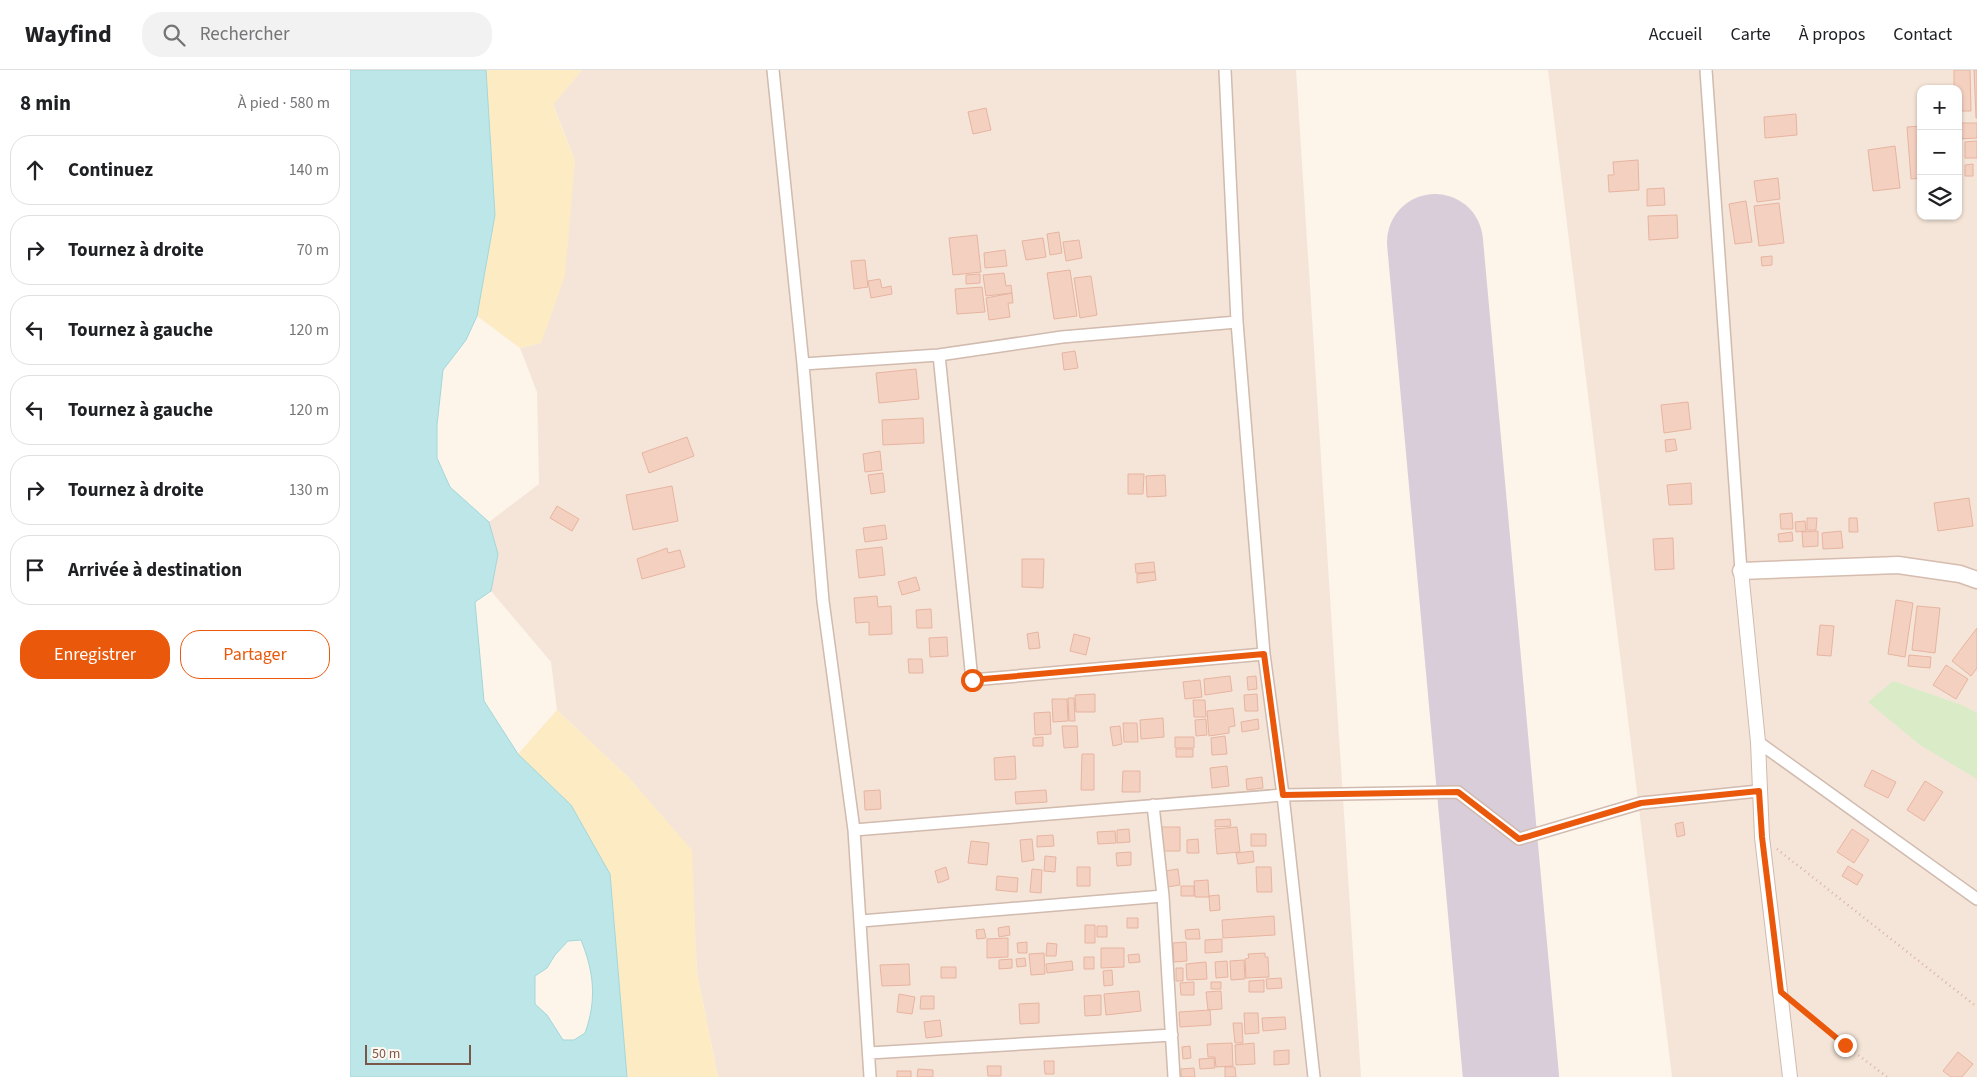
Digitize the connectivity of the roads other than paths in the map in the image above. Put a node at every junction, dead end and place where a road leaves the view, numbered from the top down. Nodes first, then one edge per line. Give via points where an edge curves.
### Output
1 (773, 70) edge
2 (1225, 70) edge
3 (1706, 70) edge
4 (1237, 322) junction
5 (939, 355) junction
6 (803, 364) junction
7 (1741, 570) junction
8 (1977, 580) edge
9 (1264, 654) junction
10 (1758, 742) junction
11 (1759, 791) junction
12 (1283, 795) junction
13 (1153, 805) junction
14 (854, 830) junction
15 (1163, 896) junction
16 (1977, 899) edge
17 (861, 921) junction
18 (1172, 1035) junction
19 (869, 1053) junction
20 (870, 1077) edge
21 (1174, 1077) edge
22 (1314, 1077) edge
23 (1790, 1077) edge

1 - 6 street
2 - 4 street
3 - 7 street
4 - 5 street via 1062,337
4 - 9 street
5 - 6 street
5 - 9 street via 972,680
6 - 14 street via 823,601
7 - 8 main road via 1898,566 1960,574
7 - 10 street
9 - 12 street
10 - 11 street
10 - 16 street
11 - 12 street via 1641,803 1519,839 1458,792
11 - 23 street
12 - 13 street
12 - 22 street
13 - 14 street
13 - 15 street
14 - 17 street
15 - 17 street
15 - 18 street
17 - 19 street
18 - 19 street
18 - 21 street
19 - 20 street

